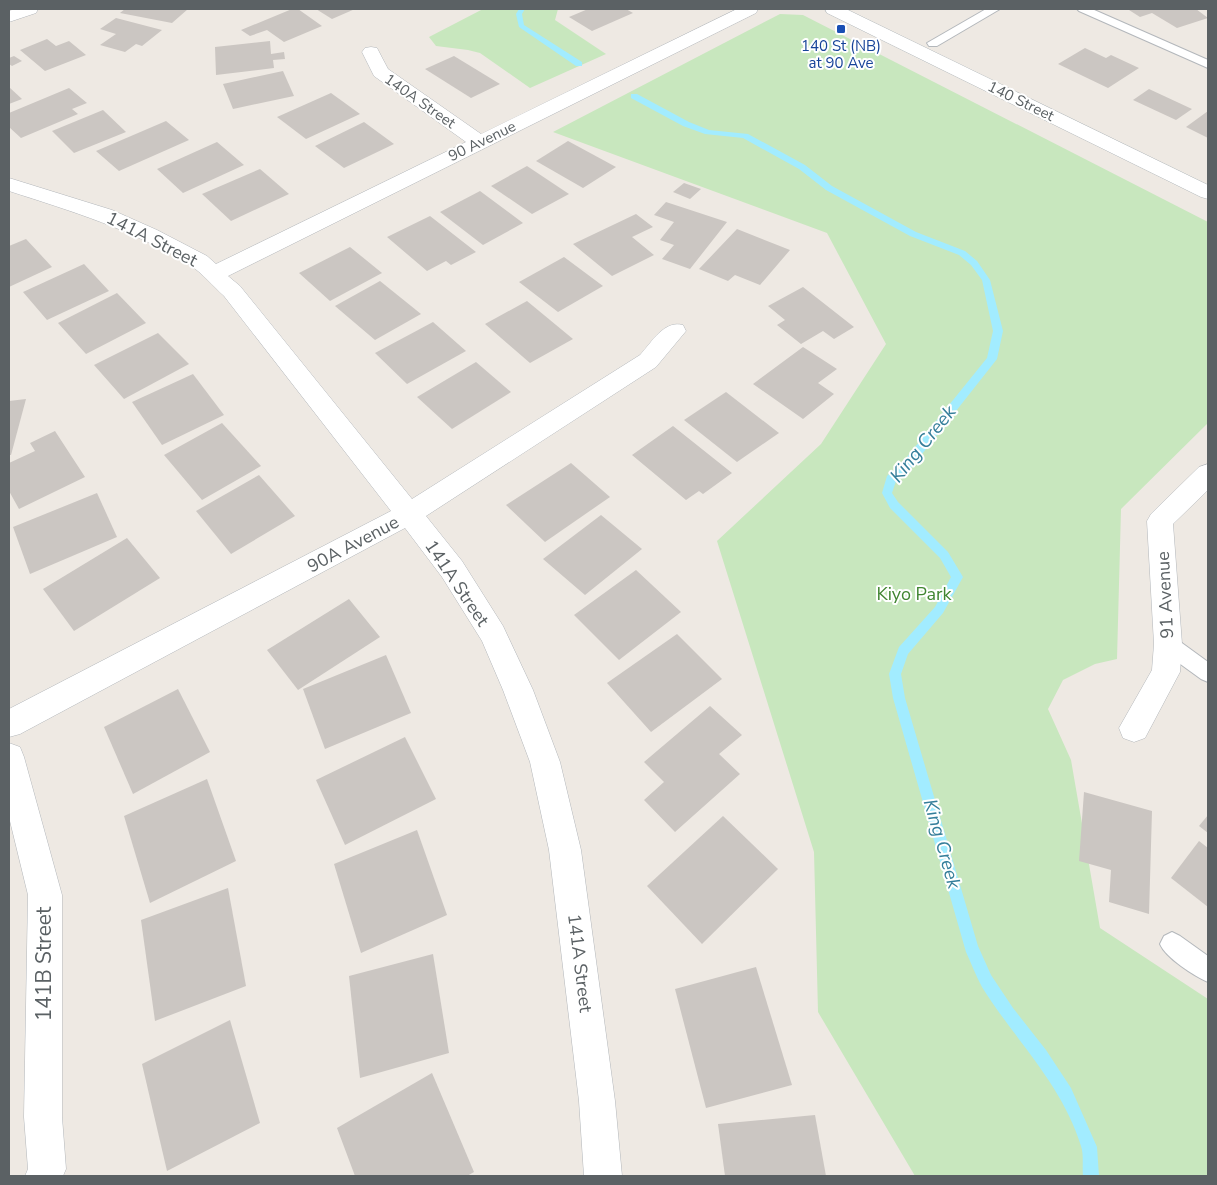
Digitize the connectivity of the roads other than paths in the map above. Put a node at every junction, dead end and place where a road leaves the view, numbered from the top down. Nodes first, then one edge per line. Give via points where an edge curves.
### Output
1 (30, 9) edge
2 (750, 9) edge
3 (833, 9) edge
4 (862, 9) edge
5 (994, 9) edge
6 (1082, 9) edge
7 (9, 16) edge
8 (932, 43) junction
9 (371, 52) dead end
10 (1208, 64) edge
11 (479, 142) junction
12 (1208, 176) edge
13 (9, 184) edge
14 (30, 191) junction
15 (1208, 193) edge
16 (12, 204) dead end
17 (214, 274) junction
18 (675, 331) dead end
19 (1208, 474) edge
20 (409, 514) junction
21 (1168, 644) junction
22 (1208, 673) edge
23 (9, 724) edge
24 (1134, 728) dead end
25 (9, 756) edge
26 (1172, 944) dead end
27 (1208, 970) edge
28 (44, 1176) edge
29 (603, 1176) edge

1 - 7 street
2 - 11 street, 90 Avenue
3 - 15 street, 140 Street
4 - 8 street, 140 Street
5 - 8 lane
6 - 10 lane
8 - 12 street, 140 Street
9 - 11 street, 140A Street via 380,72
11 - 17 street, 90 Avenue
13 - 14 street, 141A Street
14 - 16 street
14 - 17 street, 141A Street via 105,215 150,235 199,261
17 - 20 street, 141A Street via 232,291
18 - 20 street, 90A Avenue via 648,361
19 - 21 street, 91 Avenue via 1160,521
20 - 23 street, 90A Avenue
20 - 29 street, 141A Street via 452,569 493,635 545,762 565,850 597,1101
21 - 22 lane
21 - 24 street, 91 Avenue via 1166,672
25 - 28 street, 141B Street via 45,895 43,1117 47,1169
26 - 27 lane

